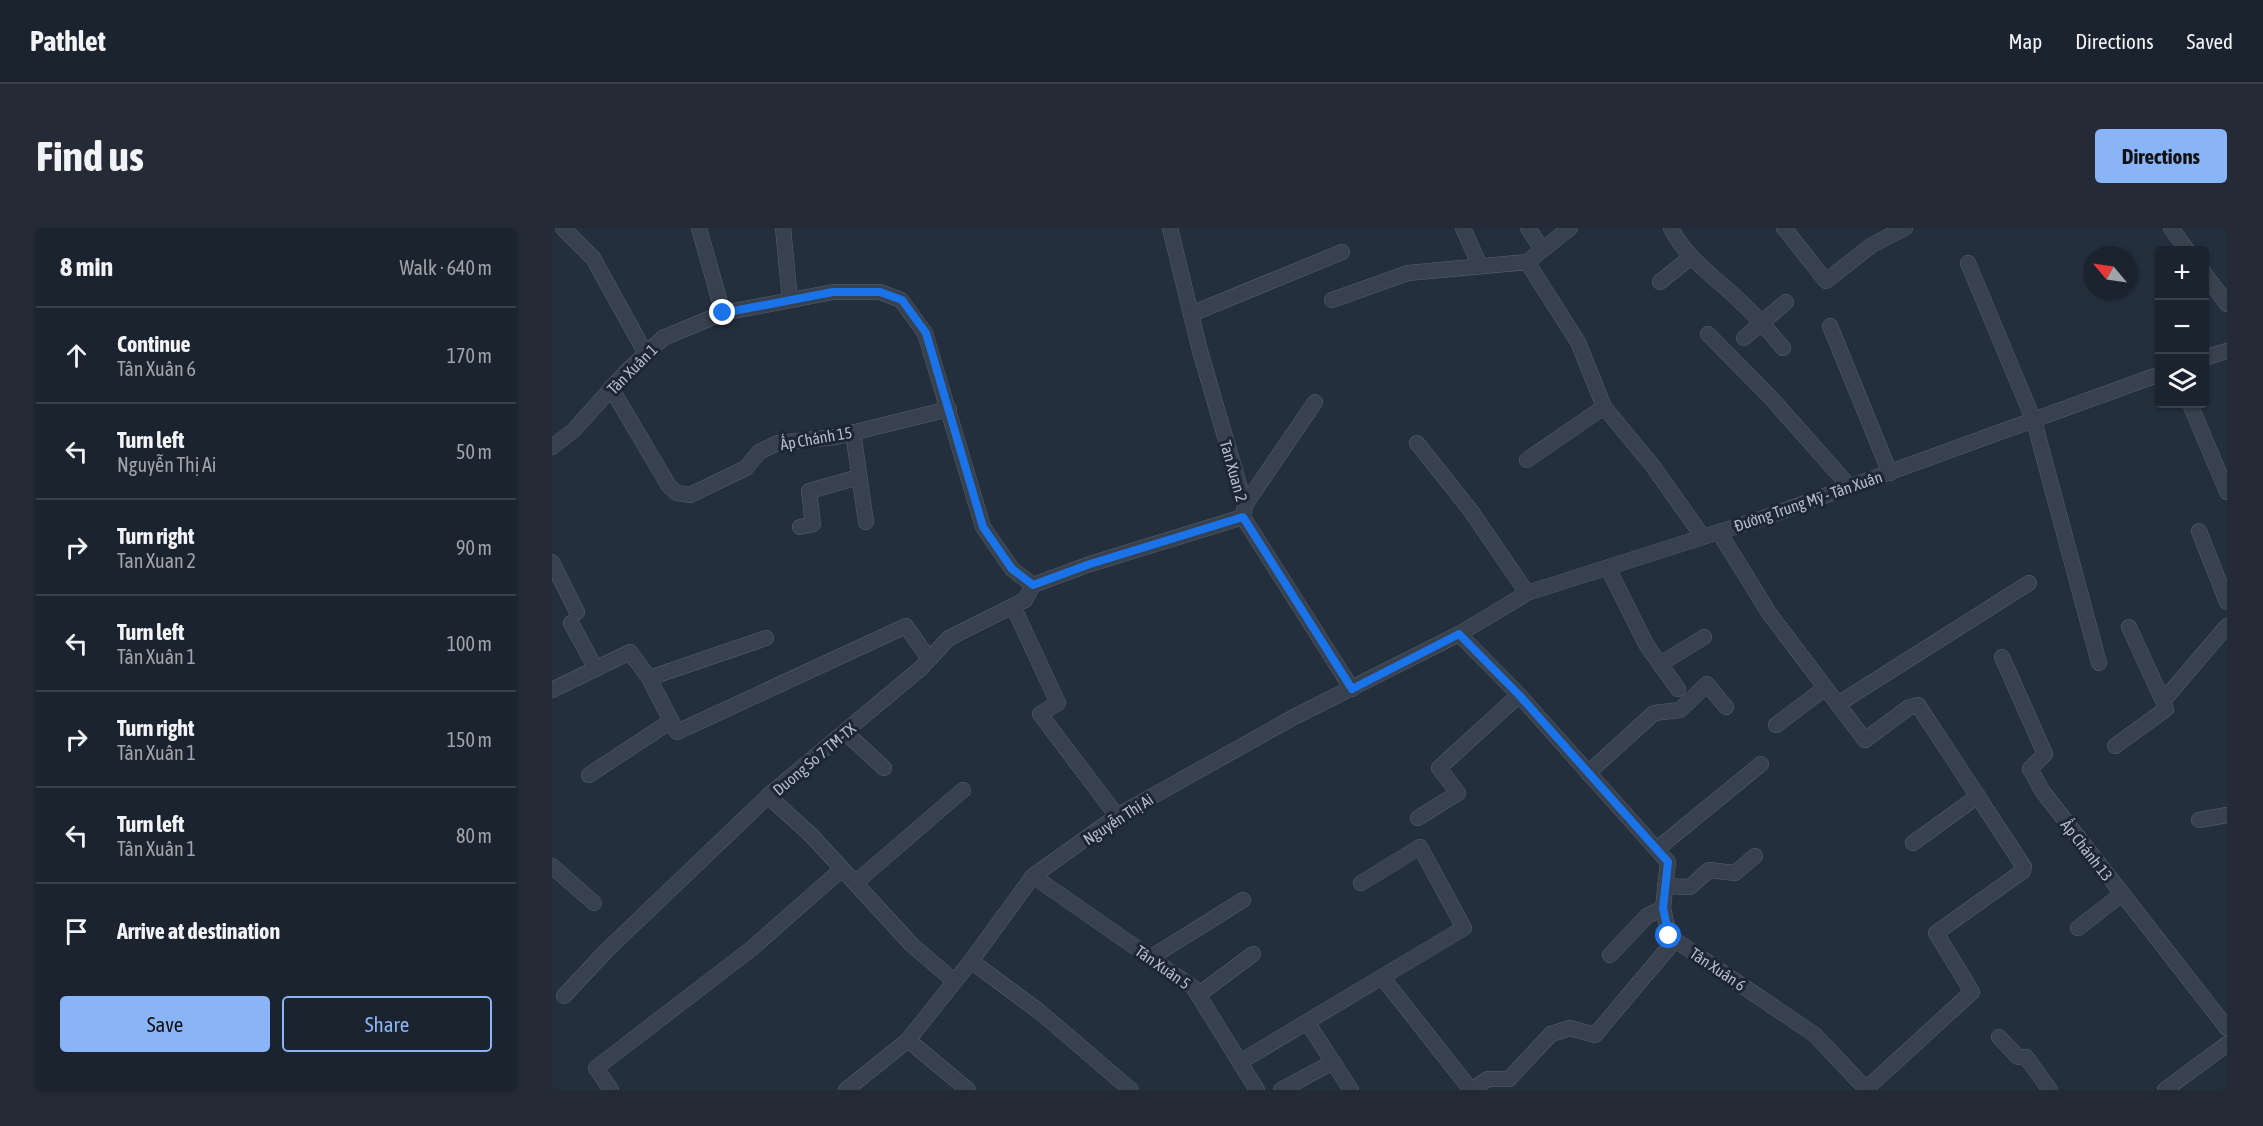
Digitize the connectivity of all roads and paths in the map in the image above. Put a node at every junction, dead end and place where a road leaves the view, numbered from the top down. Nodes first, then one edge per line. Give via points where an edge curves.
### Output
1 (563, 228) edge
2 (699, 228) edge
3 (783, 228) edge
4 (1170, 228) edge
5 (1463, 228) edge
6 (1528, 228) edge
7 (1570, 228) edge
8 (1671, 228) edge
9 (1784, 228) edge
10 (1905, 228) edge
11 (2171, 228) edge
12 (2184, 246) edge
13 (1541, 248) junction
14 (1342, 252) dead end
15 (1691, 257) junction
16 (1527, 262) junction
17 (1968, 263) dead end
18 (1480, 266) junction
19 (2209, 279) edge
20 (1660, 282) dead end
21 (790, 300) junction
22 (1332, 300) dead end
23 (1786, 302) dead end
24 (2227, 304) edge
25 (723, 313) junction
26 (1191, 314) junction
27 (1761, 323) junction
28 (1830, 326) dead end
29 (1708, 334) dead end
30 (1744, 338) dead end
31 (1783, 348) dead end
32 (2227, 351) edge
33 (646, 354) junction
34 (2209, 357) edge
35 (2155, 376) edge
36 (611, 388) junction
37 (1316, 402) dead end
38 (1604, 406) junction
39 (2192, 408) edge
40 (949, 409) junction
41 (2034, 421) junction
42 (853, 432) junction
43 (1417, 443) dead end
44 (552, 447) edge
45 (1527, 460) dead end
46 (1890, 473) junction
47 (859, 477) junction
48 (1850, 487) junction
49 (2227, 492) edge
50 (1244, 511) junction
51 (866, 522) dead end
52 (800, 527) dead end
53 (2199, 531) dead end
54 (1719, 532) junction
55 (1703, 537) junction
56 (552, 562) edge
57 (1608, 568) junction
58 (2029, 583) dead end
59 (1033, 585) junction
60 (1527, 594) junction
61 (2227, 602) edge
62 (1013, 606) junction
63 (2227, 626) edge
64 (2128, 627) dead end
65 (1459, 634) junction
66 (1704, 637) dead end
67 (766, 638) dead end
68 (2002, 657) dead end
69 (929, 659) junction
70 (2098, 663) dead end
71 (1660, 664) junction
72 (596, 669) junction
73 (649, 678) junction
74 (1826, 688) junction
75 (1352, 689) junction
76 (1678, 689) dead end
77 (552, 690) edge
78 (1519, 695) junction
79 (2163, 701) junction
80 (1838, 704) junction
81 (1726, 707) dead end
82 (671, 721) junction
83 (1776, 725) dead end
84 (846, 733) junction
85 (2115, 746) dead end
86 (1761, 764) dead end
87 (884, 768) dead end
88 (1588, 773) junction
89 (589, 775) dead end
90 (963, 790) dead end
91 (768, 796) junction
92 (1978, 796) junction
93 (2227, 815) edge
94 (1117, 816) junction
95 (1418, 818) dead end
96 (2199, 820) dead end
97 (1913, 843) dead end
98 (1657, 849) junction
99 (1755, 856) dead end
100 (842, 869) junction
101 (558, 871) edge
102 (1033, 876) junction
103 (855, 883) junction
104 (1361, 883) dead end
105 (1665, 886) junction
106 (2122, 894) junction
107 (1243, 900) dead end
108 (594, 903) dead end
109 (1663, 908) junction
110 (2078, 928) dead end
111 (1675, 940) junction
112 (1253, 954) dead end
113 (1610, 955) dead end
114 (1150, 957) junction
115 (971, 961) junction
116 (1382, 977) junction
117 (954, 981) junction
118 (1198, 995) junction
119 (564, 996) dead end
120 (1307, 1022) junction
121 (2227, 1028) edge
122 (1999, 1037) dead end
123 (908, 1040) junction
124 (2227, 1044) edge
125 (1240, 1062) junction
126 (1332, 1062) junction
127 (611, 1090) edge
128 (846, 1090) edge
129 (968, 1090) edge
130 (1131, 1090) edge
131 (1257, 1090) edge
132 (1281, 1090) edge
133 (1351, 1090) edge
134 (1472, 1090) edge
135 (1866, 1090) edge
136 (2050, 1090) edge
137 (2165, 1090) edge

1 - 33 street via 593,258
2 - 25 street
3 - 21 street
4 - 26 street, Tan Xuan 2
5 - 18 street
6 - 13 street
7 - 13 street
8 - 15 street
9 - 10 street via 1826,281 1872,245
11 - 12 street
13 - 16 street
14 - 26 street
15 - 20 street
15 - 27 street
16 - 18 street
16 - 38 street via 1578,342
17 - 41 street
18 - 22 street via 1408,273
19 - 24 street
21 - 25 street, Tân Xuân 1
21 - 40 street, Tân Xuân 1 via 845,292 880,292 902,300 926,333
23 - 27 street
25 - 33 street, Tân Xuân 1 via 663,338
26 - 50 street, Tan Xuan 2
27 - 30 street
27 - 31 street
28 - 46 street
29 - 48 street
32 - 34 street
33 - 36 street, Tân Xuân 1
35 - 41 street, Đường Trung Mỹ - Tân Xuân
36 - 42 street, Ấp Chánh 15 via 669,486 678,493 690,495 746,468 759,452 778,443
36 - 44 street, Tân Xuân 1 via 573,431
37 - 50 street
38 - 45 street
38 - 55 street
39 - 49 street
40 - 42 street, Ấp Chánh 15
40 - 59 street, Tân Xuân 1 via 983,527 1012,569
41 - 46 street, Đường Trung Mỹ - Tân Xuân
41 - 70 street
42 - 47 street
43 - 60 street via 1472,511
46 - 48 street, Đường Trung Mỹ - Tân Xuân
47 - 51 street
47 - 52 street via 809,491 813,524
48 - 54 street, Đường Trung Mỹ - Tân Xuân
50 - 59 street
50 - 75 street, Tan Xuan 2
53 - 61 street
54 - 55 street, Đường Trung Mỹ - Tân Xuân
54 - 74 street via 1769,613
55 - 57 street, Đường Trung Mỹ - Tân Xuân
56 - 72 street
57 - 60 street, Đường Trung Mỹ - Tân Xuân
57 - 71 street
58 - 80 street
59 - 62 street, Duong So 7 TM-TX via 1025,600
60 - 65 street, Đường Trung Mỹ - Tân Xuân
62 - 69 street, Duong So 7 TM-TX via 949,638
62 - 94 street via 1058,703 1040,714
63 - 79 street
64 - 79 street
65 - 75 street, Nguyễn Thị Ai
65 - 78 street, Tân Xuân 6
66 - 71 street
67 - 73 street
68 - 106 street, Ấp Chánh 13 via 2045,754 2030,769 2043,792
69 - 82 street via 906,626 677,732
69 - 84 street, Duong So 7 TM-TX
71 - 76 street
72 - 73 street via 630,652
72 - 77 street
73 - 82 street
74 - 80 street
74 - 83 street
75 - 94 street, Nguyễn Thị Ai
78 - 88 street, Tân Xuân 6
78 - 95 street via 1439,768 1458,793
79 - 85 street via 2166,709
80 - 92 street via 1865,740 1908,708 1918,705
81 - 88 street via 1707,684 1680,710 1654,713
82 - 89 street
84 - 87 street
84 - 91 street, Duong So 7 TM-TX
86 - 98 street
88 - 98 street, Tân Xuân 6
90 - 103 street
91 - 100 street, Duong So 7 TM-TX
91 - 119 street
92 - 97 street
92 - 135 street via 2024,869 1936,933 1972,992
93 - 96 street
94 - 102 street, Nguyễn Thị Ai
98 - 105 street, Tân Xuân 6 via 1668,862
99 - 105 street via 1735,873 1709,870 1690,887
100 - 103 street, Duong So 7 TM-TX
100 - 127 street via 743,956 596,1068
101 - 108 street
102 - 114 street, Tân Xuân 5
102 - 115 street, Nguyễn Thị Ai
103 - 117 street, Duong So 7 TM-TX via 912,945
104 - 116 street via 1420,847 1464,927
105 - 109 street, Tân Xuân 6
106 - 110 street
106 - 121 street, Ấp Chánh 13
107 - 114 street
109 - 111 street, Tân Xuân 6 via 1669,936
109 - 113 street via 1647,916
111 - 134 street via 1595,1035 1570,1028 1551,1034 1509,1079 1488,1080
111 - 135 street, Tân Xuân 6 via 1815,1035
112 - 118 street
114 - 118 street, Tân Xuân 5 via 1194,988
115 - 117 street, Nguyễn Thị Ai
115 - 130 street via 1040,1012
116 - 120 street
116 - 134 street
117 - 123 street, Nguyễn Thị Ai
118 - 125 street, Tân Xuân 5
120 - 125 street
120 - 126 street
122 - 136 street via 2018,1057 2026,1057
123 - 128 street, Nguyễn Thị Ai
123 - 129 street
124 - 137 street
125 - 131 street, Tân Xuân 5
126 - 132 street
126 - 133 street

